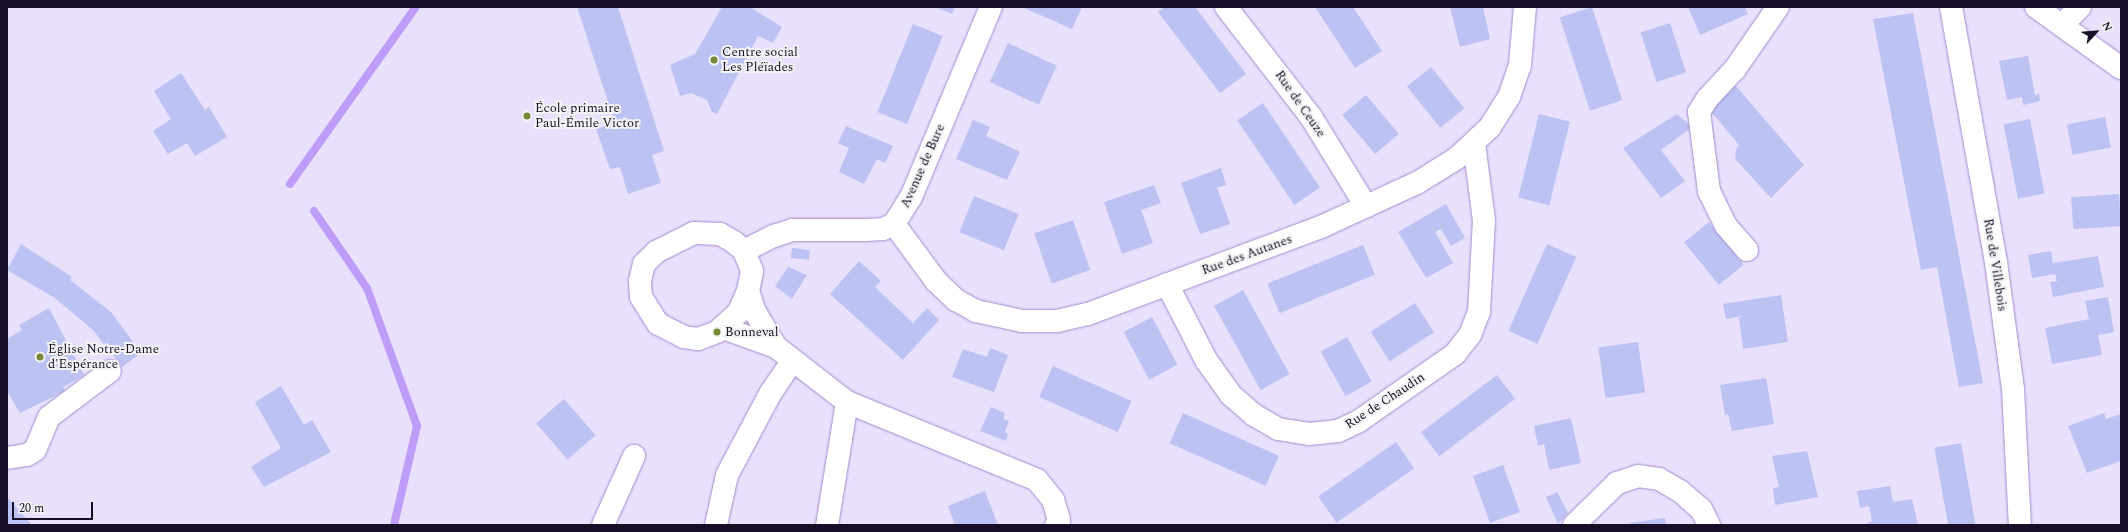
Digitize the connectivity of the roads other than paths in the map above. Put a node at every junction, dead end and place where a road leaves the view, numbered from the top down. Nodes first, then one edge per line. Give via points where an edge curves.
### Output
1 (991, 7) edge
2 (1226, 7) edge
3 (1525, 7) edge
4 (1778, 7) edge
5 (1951, 7) edge
6 (2036, 7) edge
7 (2080, 7) edge
8 (2063, 24) junction
9 (2121, 68) edge
10 (1474, 142) junction
11 (1366, 206) junction
12 (894, 224) junction
13 (1747, 250) dead end
14 (744, 251) junction
15 (1167, 284) junction
16 (748, 291) junction
17 (723, 328) junction
18 (776, 347) junction
19 (792, 361) junction
20 (110, 371) dead end
21 (848, 402) junction
22 (634, 456) dead end
23 (7, 458) edge
24 (2022, 524) edge
25 (603, 525) edge
26 (716, 525) edge
27 (827, 525) edge
28 (1056, 525) edge
29 (1574, 525) edge
30 (1709, 525) edge

1 - 12 street, Avenue de Bure via 911,197
2 - 11 street, Rue de Ceuze via 1311,117
3 - 10 street, Rue des Autanes via 1520,65 1509,97 1490,127
4 - 13 street via 1734,69 1707,98 1699,112 1709,191 1726,226
5 - 24 street, Rue de Villebois via 1996,262 2013,389
6 - 8 street
7 - 8 street
8 - 9 street
10 - 11 street, Rue des Autanes via 1457,158 1417,183
10 - 15 street, Rue de Chaudin via 1484,221 1479,312 1470,335 1455,354 1359,421 1338,431 1309,434 1278,429 1254,415 1231,395 1206,360
11 - 15 street, Rue des Autanes via 1323,226
12 - 14 street via 883,229 866,230 792,230
12 - 15 street, Rue des Autanes via 916,258 956,300 976,311 1001,318 1057,321 1088,314
14 - 16 street via 752,271
14 - 17 street via 720,234 694,233 656,252 644,264 640,281 641,297 658,324 684,337 698,339
16 - 17 street via 738,313
16 - 18 street via 755,312
17 - 18 street
18 - 19 street
19 - 21 street
19 - 26 street via 770,394 727,475
20 - 23 street via 49,417 35,450 27,456
21 - 27 street
21 - 28 street via 1037,480 1053,500 1059,520
22 - 25 street
29 - 30 street via 1617,482 1638,476 1659,479 1680,491 1701,508

